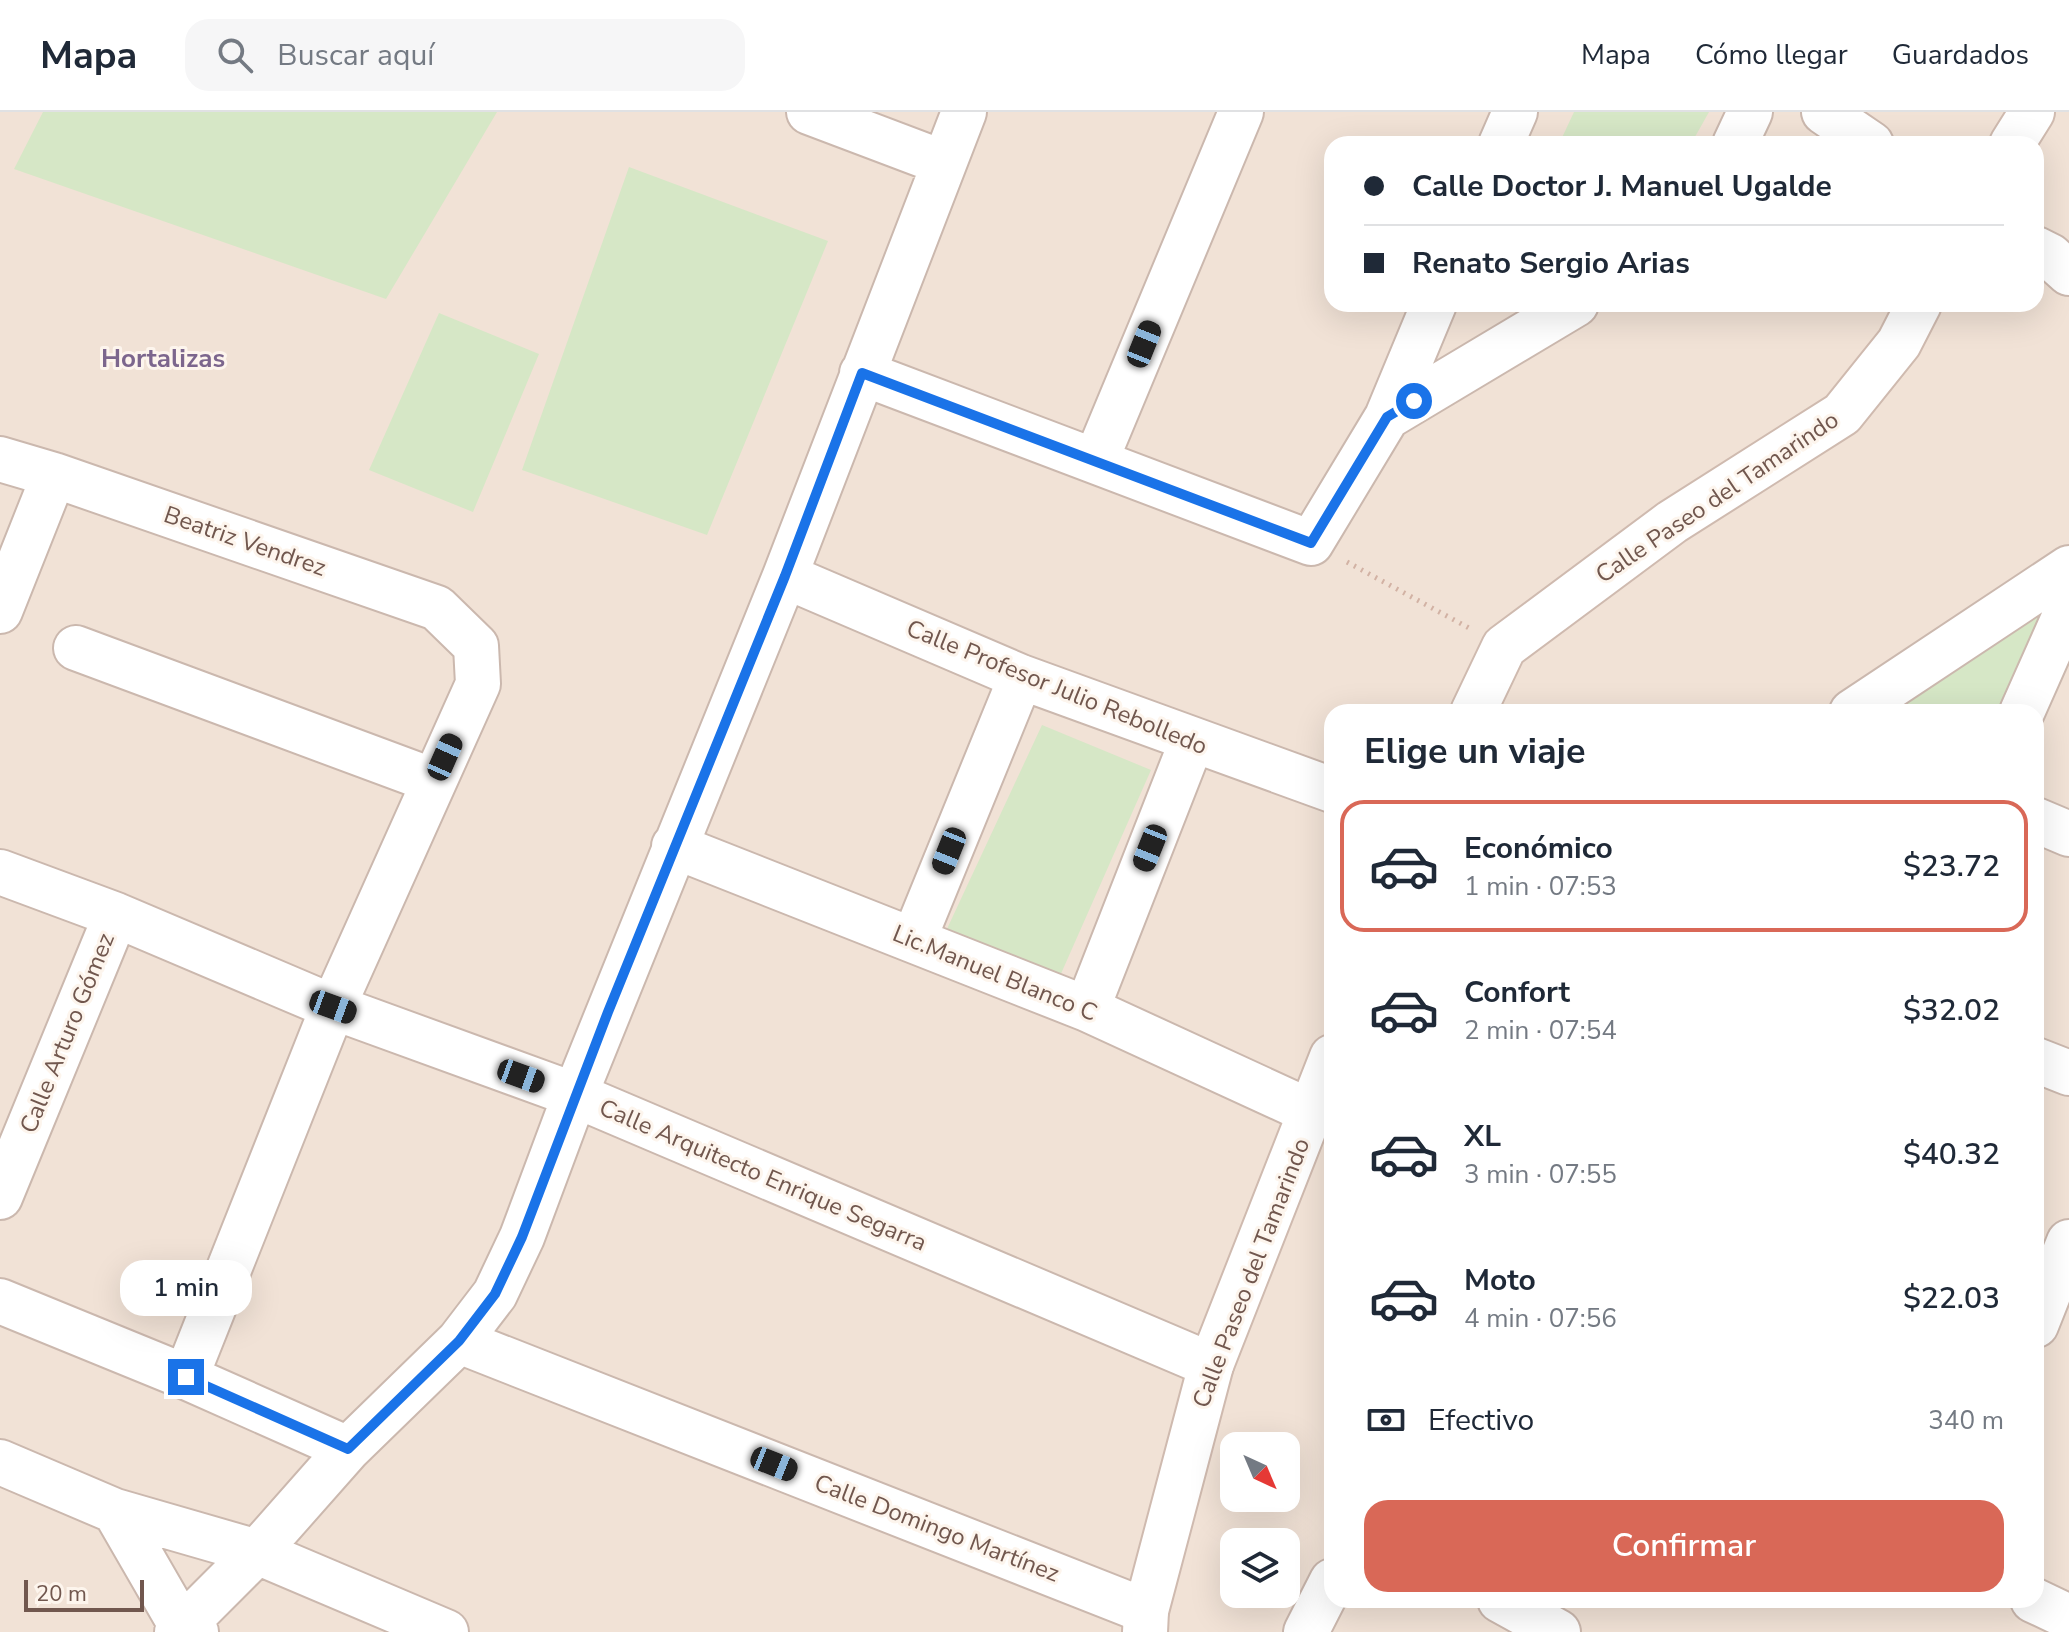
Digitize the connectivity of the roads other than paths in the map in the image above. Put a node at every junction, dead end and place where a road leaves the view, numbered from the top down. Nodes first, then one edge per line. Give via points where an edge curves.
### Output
1 (809, 112) edge
2 (964, 112) edge
3 (1241, 112) edge
4 (1515, 112) edge
5 (1750, 112) edge
6 (1824, 112) edge
7 (2032, 112) edge
8 (1504, 136) edge
9 (1739, 136) edge
10 (1859, 136) edge
11 (2017, 136) edge
12 (944, 163) junction
13 (2044, 253) edge
14 (2069, 273) edge
15 (1431, 312) edge
16 (1563, 312) edge
17 (1915, 312) edge
18 (862, 373) junction
19 (1387, 417) junction
20 (0, 459) edge
21 (1096, 460) junction
22 (54, 475) junction
23 (2069, 568) edge
24 (785, 576) junction
25 (2069, 606) edge
26 (0, 611) edge
27 (76, 648) dead end
28 (1021, 677) junction
29 (1477, 704) edge
30 (1864, 704) edge
31 (2026, 704) edge
32 (1192, 741) junction
33 (434, 781) junction
34 (1324, 787) edge
35 (2044, 823) edge
36 (2069, 834) edge
37 (674, 846) junction
38 (0, 872) edge
39 (116, 915) junction
40 (914, 939) junction
41 (333, 1007) junction
42 (1087, 1009) junction
43 (2044, 1063) edge
44 (2069, 1073) edge
45 (1324, 1078) edge
46 (575, 1095) junction
47 (1311, 1112) junction
48 (0, 1197) edge
49 (2069, 1242) edge
50 (0, 1301) edge
51 (2044, 1305) edge
52 (459, 1341) junction
53 (1211, 1365) junction
54 (186, 1377) junction
55 (348, 1449) junction
56 (0, 1462) edge
57 (115, 1511) junction
58 (257, 1552) junction
59 (1324, 1597) edge
60 (2044, 1605) edge
61 (1514, 1608) edge
62 (2069, 1617) edge
63 (1146, 1621) edge
64 (185, 1630) edge
65 (446, 1632) edge
66 (1306, 1632) edge
67 (1558, 1632) edge

1 - 12 street
2 - 12 street
3 - 21 street
4 - 8 street
5 - 9 street
6 - 10 street
7 - 11 street
12 - 18 street
13 - 14 street
15 - 19 street
16 - 19 street
17 - 29 street, Calle Paseo del Tamarindo via 1899,343 1842,414 1672,522 1504,647
18 - 21 street
18 - 24 street
19 - 21 street via 1311,543
20 - 22 street, Beatriz Vendrez
22 - 26 street
22 - 33 street, Beatriz Vendrez via 437,608 476,646 478,684
23 - 30 street
24 - 28 street, Calle Profesor Julio Rebolledo
24 - 37 street
25 - 31 street
27 - 33 street
28 - 32 street, Calle Profesor Julio Rebolledo
28 - 40 street
32 - 34 street, Calle Profesor Julio Rebolledo
32 - 42 street
33 - 41 street
35 - 36 street
37 - 40 street, Lic.Manuel Blanco C
37 - 46 street
38 - 39 street, Calle Arquitecto Enrique Segarra
39 - 41 street, Calle Arquitecto Enrique Segarra
39 - 48 street, Calle Arturo Gómez
40 - 42 street, Lic.Manuel Blanco C
41 - 46 street, Calle Arquitecto Enrique Segarra
41 - 54 street
42 - 47 street, Lic.Manuel Blanco C
43 - 44 street
45 - 47 street, Calle Paseo del Tamarindo
46 - 52 street via 495,1294
46 - 53 street, Calle Arquitecto Enrique Segarra
47 - 53 street, Calle Paseo del Tamarindo
49 - 51 street
50 - 54 street
52 - 55 street
52 - 63 street, Calle Domingo Martínez
53 - 63 street, Calle Paseo del Tamarindo
54 - 55 street
55 - 58 street
56 - 57 street
57 - 58 street
57 - 64 street
58 - 64 street
58 - 65 street
59 - 66 street
60 - 62 street
61 - 67 street

